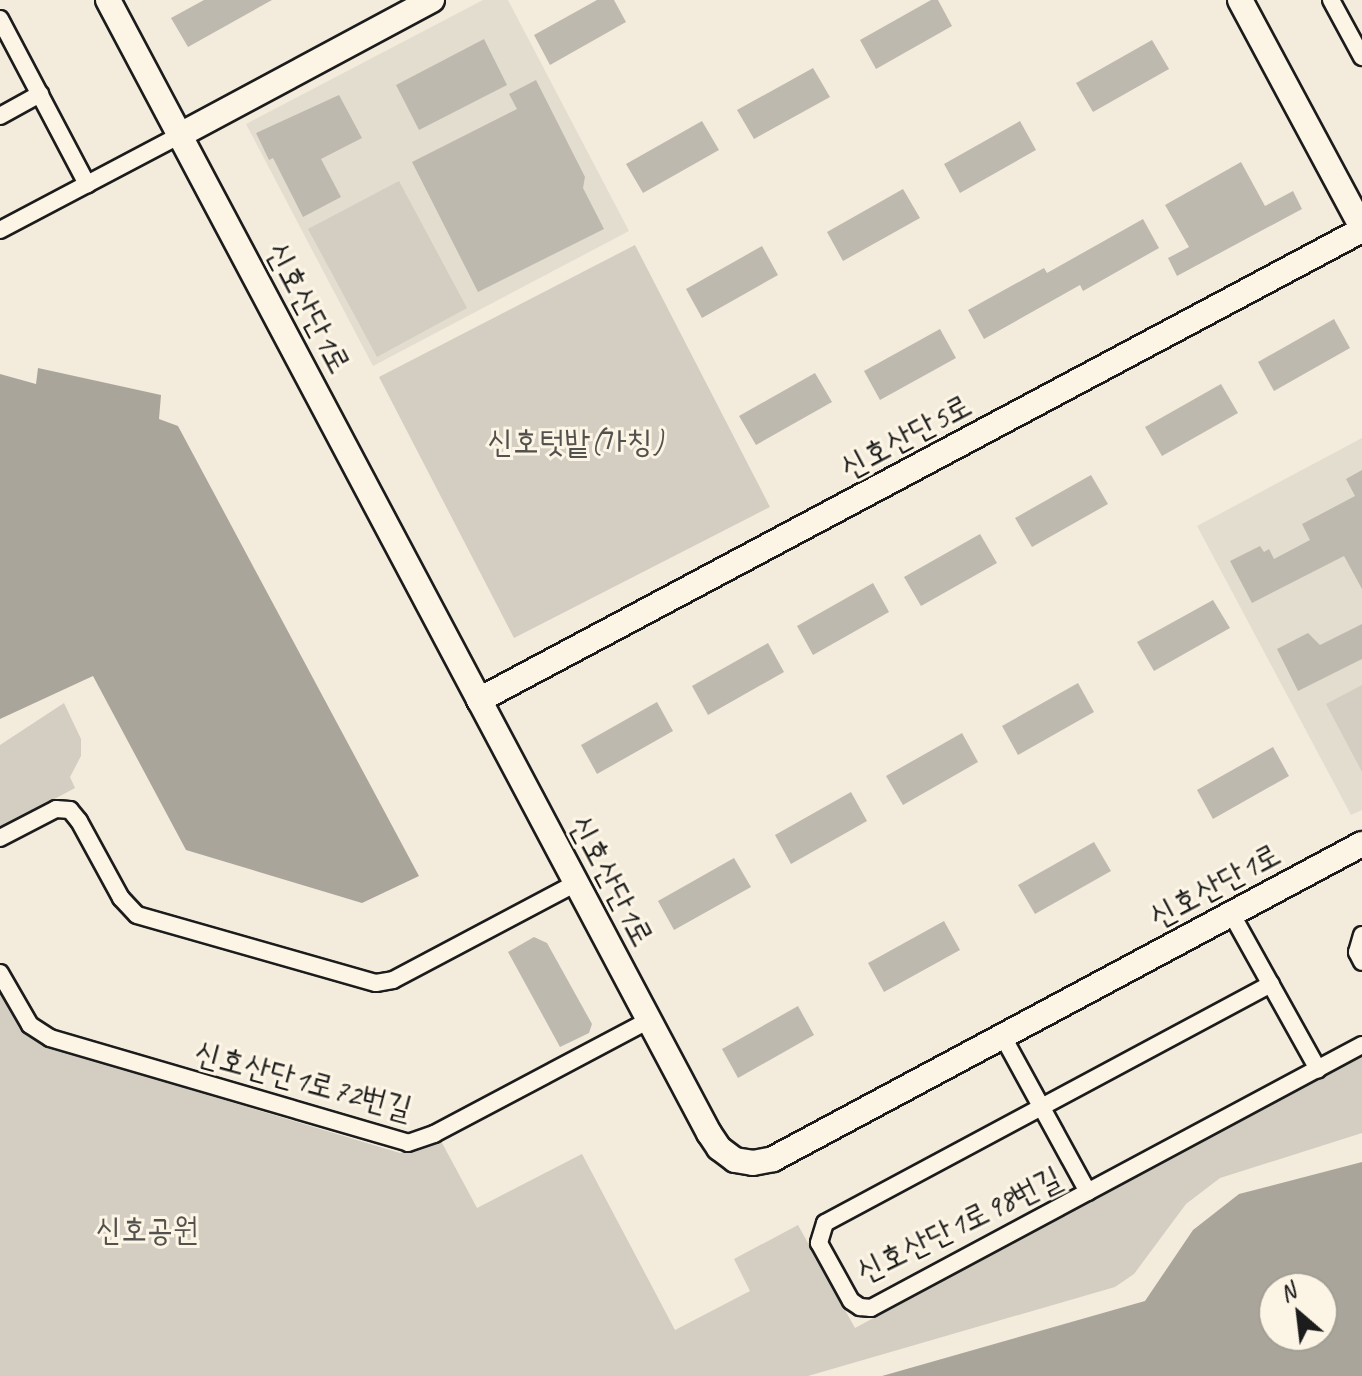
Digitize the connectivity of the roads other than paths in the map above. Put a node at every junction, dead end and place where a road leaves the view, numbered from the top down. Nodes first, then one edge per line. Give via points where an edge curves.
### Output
1 (108, 0) edge
2 (432, 0) edge
3 (1240, 0) edge
4 (1331, 0) edge
5 (0, 19) edge
6 (1362, 57) edge
7 (40, 94) junction
8 (0, 116) edge
9 (180, 135) junction
10 (87, 184) junction
11 (1362, 229) edge
12 (0, 230) edge
13 (479, 700) junction
14 (0, 838) edge
15 (1362, 844) edge
16 (576, 883) junction
17 (1231, 913) junction
18 (1362, 935) edge
19 (1362, 962) edge
20 (0, 973) edge
21 (1271, 984) junction
22 (649, 1020) junction
23 (1002, 1035) junction
24 (1362, 1045) edge
25 (1318, 1069) junction
26 (1041, 1107) junction
27 (1088, 1192) junction

1 - 9 main road, 신호산단1로
2 - 9 main road
3 - 11 main road
4 - 6 street
5 - 7 street
7 - 8 street
7 - 10 street
9 - 10 street
9 - 13 main road, 신호산단1로
10 - 12 street
11 - 13 main road, 신호산단5로
13 - 16 main road, 신호산단1로
14 - 16 street via 56,809 70,810 121,898 137,915 376,983 393,980
15 - 17 main road, 신호산단1로
16 - 22 main road, 신호산단1로
17 - 21 street
17 - 23 main road, 신호산단1로
18 - 19 street via 1357,952
20 - 22 street, 신호산단1로72번길 via 30,1025 50,1038 408,1143
21 - 25 street
21 - 26 street, 신호산단1로98번길
22 - 23 main road, 신호산단1로 via 714,1141 735,1160 749,1163 773,1159
23 - 26 street
24 - 25 street, 신호산단1로98번길
25 - 27 street, 신호산단1로98번길
26 - 27 street
26 - 27 street, 신호산단1로98번길 via 825,1223 819,1243 851,1301 871,1308

